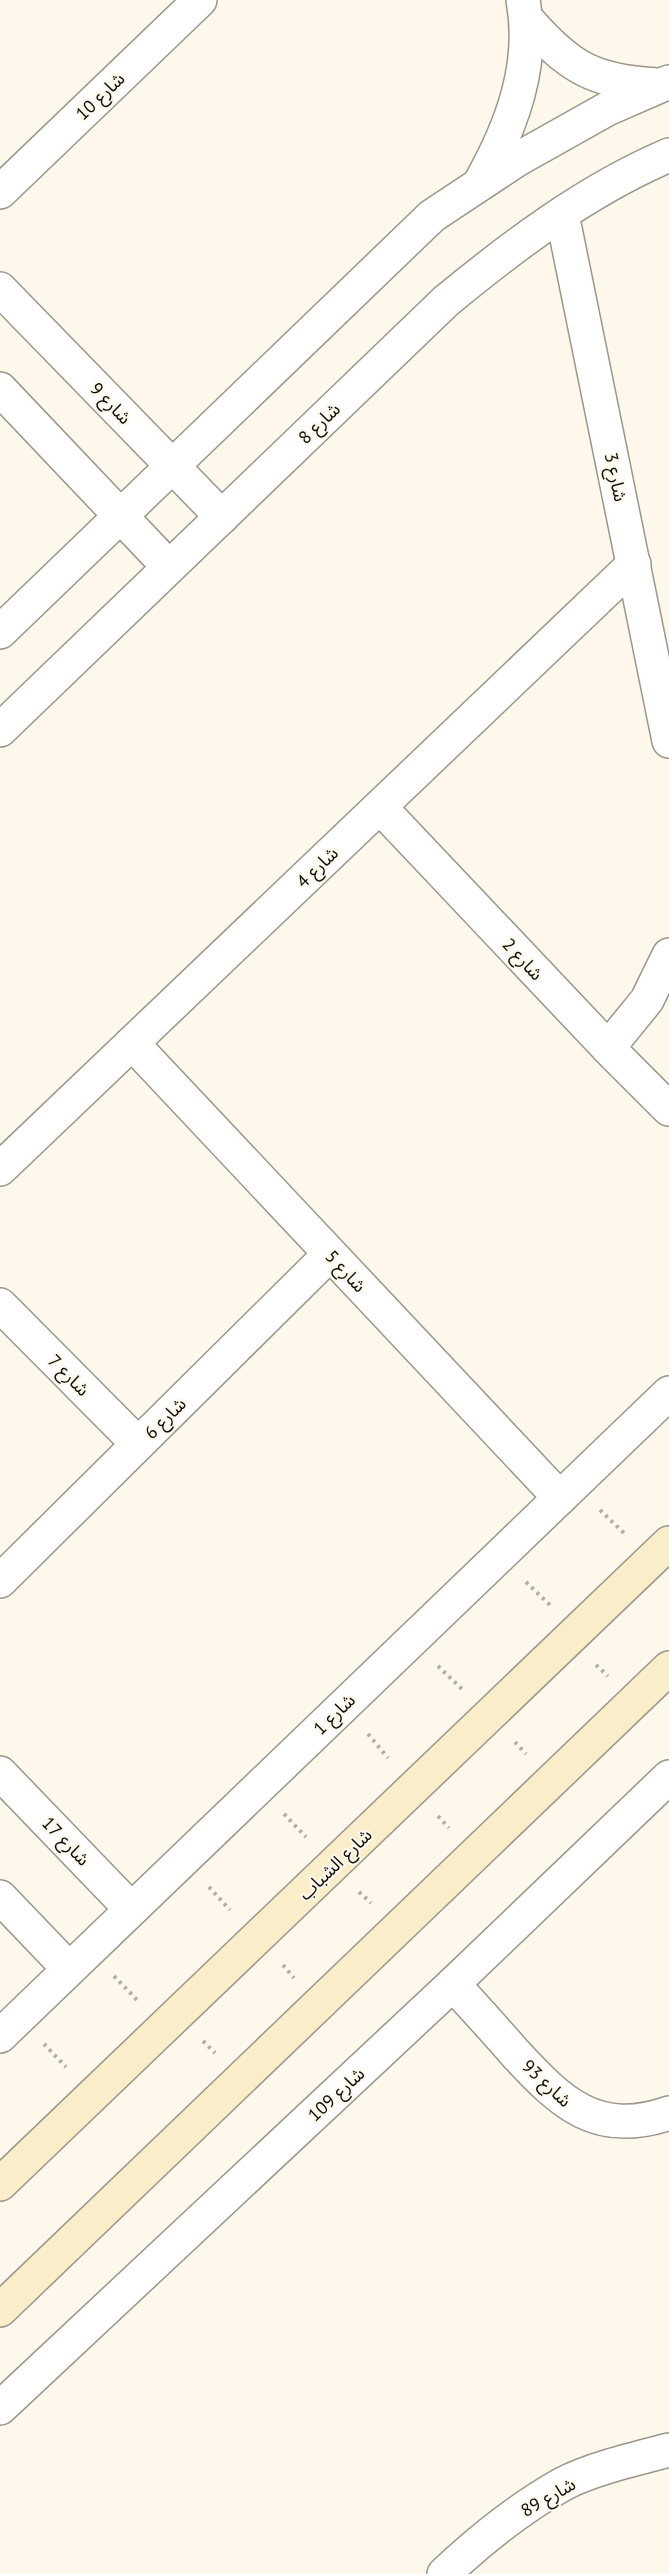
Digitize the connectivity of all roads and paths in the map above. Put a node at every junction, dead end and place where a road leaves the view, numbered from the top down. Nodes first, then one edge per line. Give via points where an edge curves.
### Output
1 (182, 6) edge
2 (525, 9) edge
3 (665, 83) edge
4 (669, 155) edge
5 (479, 185) junction
6 (0, 192) edge
7 (562, 214) junction
8 (0, 289) edge
9 (0, 389) edge
10 (173, 466) junction
11 (121, 516) junction
12 (222, 517) junction
13 (634, 564) junction
14 (169, 567) junction
15 (0, 632) edge
16 (0, 730) edge
17 (669, 741) edge
18 (380, 807) junction
19 (669, 955) edge
20 (132, 1043) junction
21 (608, 1048) junction
22 (669, 1109) edge
23 (0, 1170) edge
24 (330, 1254) junction
25 (0, 1305) edge
26 (669, 1393) edge
27 (138, 1444) junction
28 (567, 1491) junction
29 (660, 1551) edge
30 (500, 1556) junction
31 (0, 1581) edge
32 (573, 1635) junction
33 (669, 1668) edge
34 (634, 1702) junction
35 (0, 1773) edge
36 (669, 1777) edge
37 (0, 1897) edge
38 (131, 1909) junction
39 (79, 1959) junction
40 (453, 1984) junction
41 (171, 2021) junction
42 (9, 2027) edge
43 (241, 2079) junction
44 (94, 2095) junction
45 (669, 2114) edge
46 (0, 2184) edge
47 (0, 2310) edge
48 (0, 2408) edge
49 (669, 2450) edge
50 (444, 2574) edge

1 - 6 street, شارع 10
2 - 3 street via 552,49 585,71 622,83
2 - 5 street via 524,62 516,105
3 - 5 street via 607,109
4 - 7 street, شارع 8
5 - 10 street via 432,216
7 - 12 street, شارع 8 via 511,248 446,301
7 - 13 street, شارع 3
8 - 10 street, شارع 9
9 - 11 street
10 - 11 street
10 - 12 street, شارع 9
11 - 14 street
11 - 15 street
12 - 14 street, شارع 8
13 - 17 street, شارع 3
13 - 18 street, شارع 4
14 - 16 street, شارع 8
18 - 20 street, شارع 4
18 - 21 street, شارع 2
19 - 21 street via 647,1000
20 - 23 street, شارع 4
20 - 24 street, شارع 5
21 - 22 street, شارع 2
24 - 27 street, شارع 6
24 - 28 street, شارع 5
25 - 27 street, شارع 7
26 - 28 street, شارع 1
27 - 31 street, شارع 6
28 - 29 path
28 - 30 street, شارع 1
29 - 32 street, شارع الشباب
30 - 32 path
30 - 38 street, شارع 1
32 - 34 path
32 - 41 street, شارع الشباب
33 - 34 street
34 - 43 street
35 - 38 street, شارع 17
36 - 40 street, شارع 109
37 - 39 street
38 - 39 street, شارع 1
39 - 41 path
39 - 42 street, شارع 1
40 - 45 street, شارع 93 via 548,2089 578,2111 612,2122 649,2120
40 - 48 street, شارع 109
41 - 43 path
41 - 44 street, شارع الشباب
42 - 44 path
43 - 47 street
44 - 46 street, شارع الشباب
49 - 50 street, شارع 89 via 564,2484 505,2522

